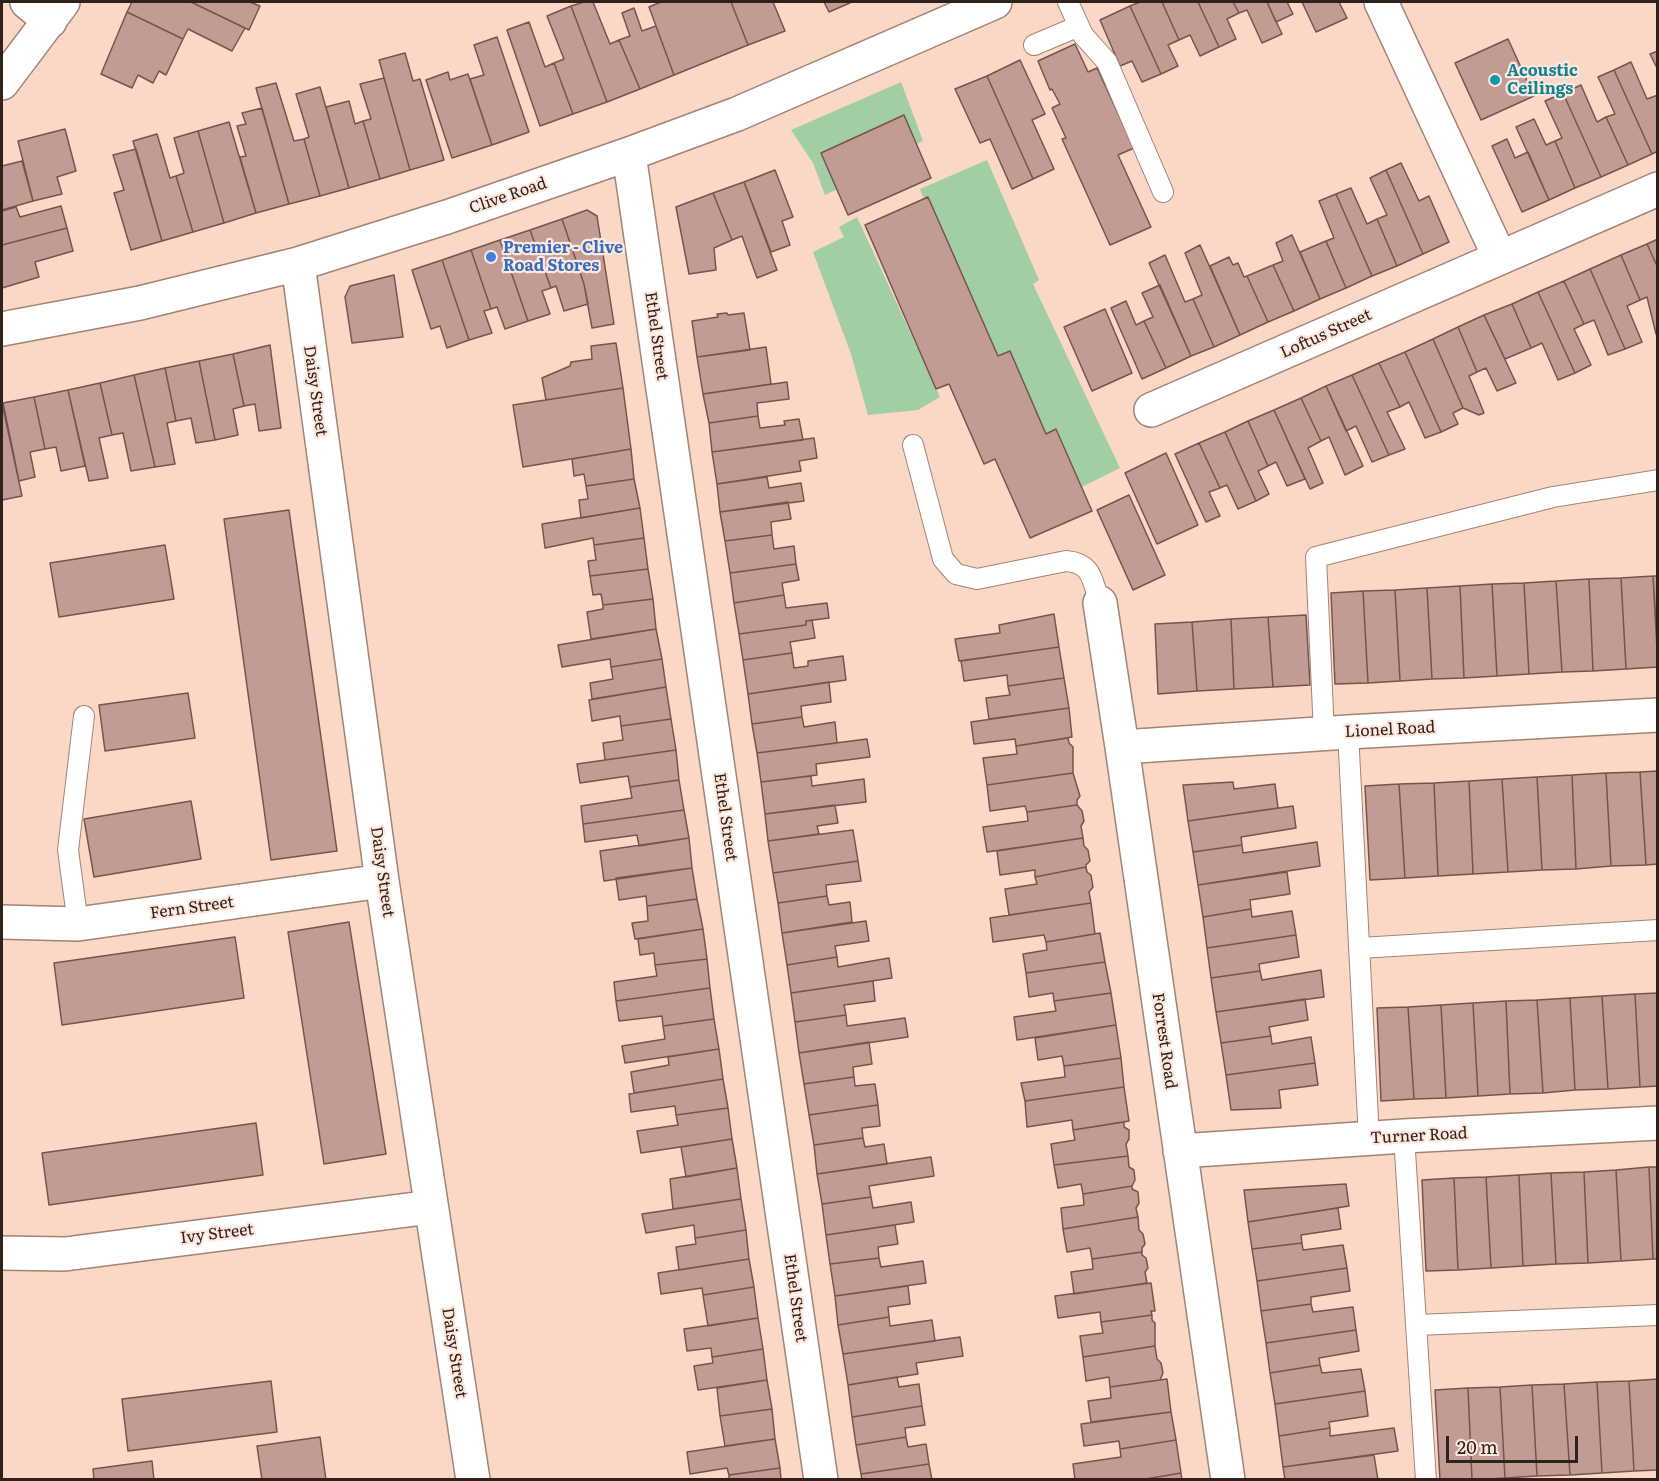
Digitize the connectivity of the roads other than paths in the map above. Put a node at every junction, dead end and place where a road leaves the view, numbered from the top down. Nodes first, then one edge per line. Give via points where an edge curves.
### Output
1 (996, 2) edge
2 (1068, 2) edge
3 (1381, 2) edge
4 (47, 8) edge
5 (1079, 27) junction
6 (1034, 45) dead end
7 (2, 83) edge
8 (629, 154) junction
9 (1658, 189) edge
10 (1163, 192) dead end
11 (1500, 258) junction
12 (298, 264) junction
13 (2, 329) edge
14 (1152, 410) dead end
15 (913, 445) dead end
16 (1658, 480) edge
17 (1100, 603) joint
18 (84, 716) dead end
19 (1658, 716) edge
20 (1336, 733) junction
21 (1122, 747) junction
22 (382, 881) junction
23 (2, 922) edge
24 (78, 924) junction
25 (1658, 930) edge
26 (1360, 948) junction
27 (1658, 1124) edge
28 (1404, 1136) junction
29 (1369, 1138) junction
30 (1180, 1151) junction
31 (432, 1207) junction
32 (2, 1253) edge
33 (1658, 1316) edge
34 (1417, 1325) junction
35 (473, 1479) edge
36 (821, 1479) edge
37 (1228, 1479) edge
38 (1426, 1479) edge

1 - 8 street, Clive Road via 737,114
2 - 5 lane
3 - 11 street
4 - 7 street
5 - 6 lane
5 - 10 lane via 1107,63
8 - 12 street, Clive Road
8 - 36 street, Ethel Street
9 - 11 street, Loftus Street
11 - 14 street, Loftus Street
12 - 13 street, Clive Road via 140,303
12 - 22 street, Daisy Street
15 - 17 lane via 943,559 956,574 977,579 1066,561 1079,562 1089,572
16 - 20 lane via 1553,497 1316,557
17 - 21 street, Forrest Road
18 - 24 lane via 68,850
19 - 20 street, Lionel Road
20 - 21 street, Lionel Road
20 - 26 lane
21 - 30 street, Forrest Road
22 - 24 street, Fern Street
22 - 31 street, Daisy Street
23 - 24 street, Fern Street
25 - 26 lane
26 - 29 lane
27 - 28 street, Turner Road
28 - 29 street, Turner Road
28 - 34 lane
29 - 30 street, Turner Road
30 - 37 street, Forrest Road
31 - 32 street, Ivy Street via 65,1254
31 - 35 street, Daisy Street
33 - 34 lane
34 - 38 lane

